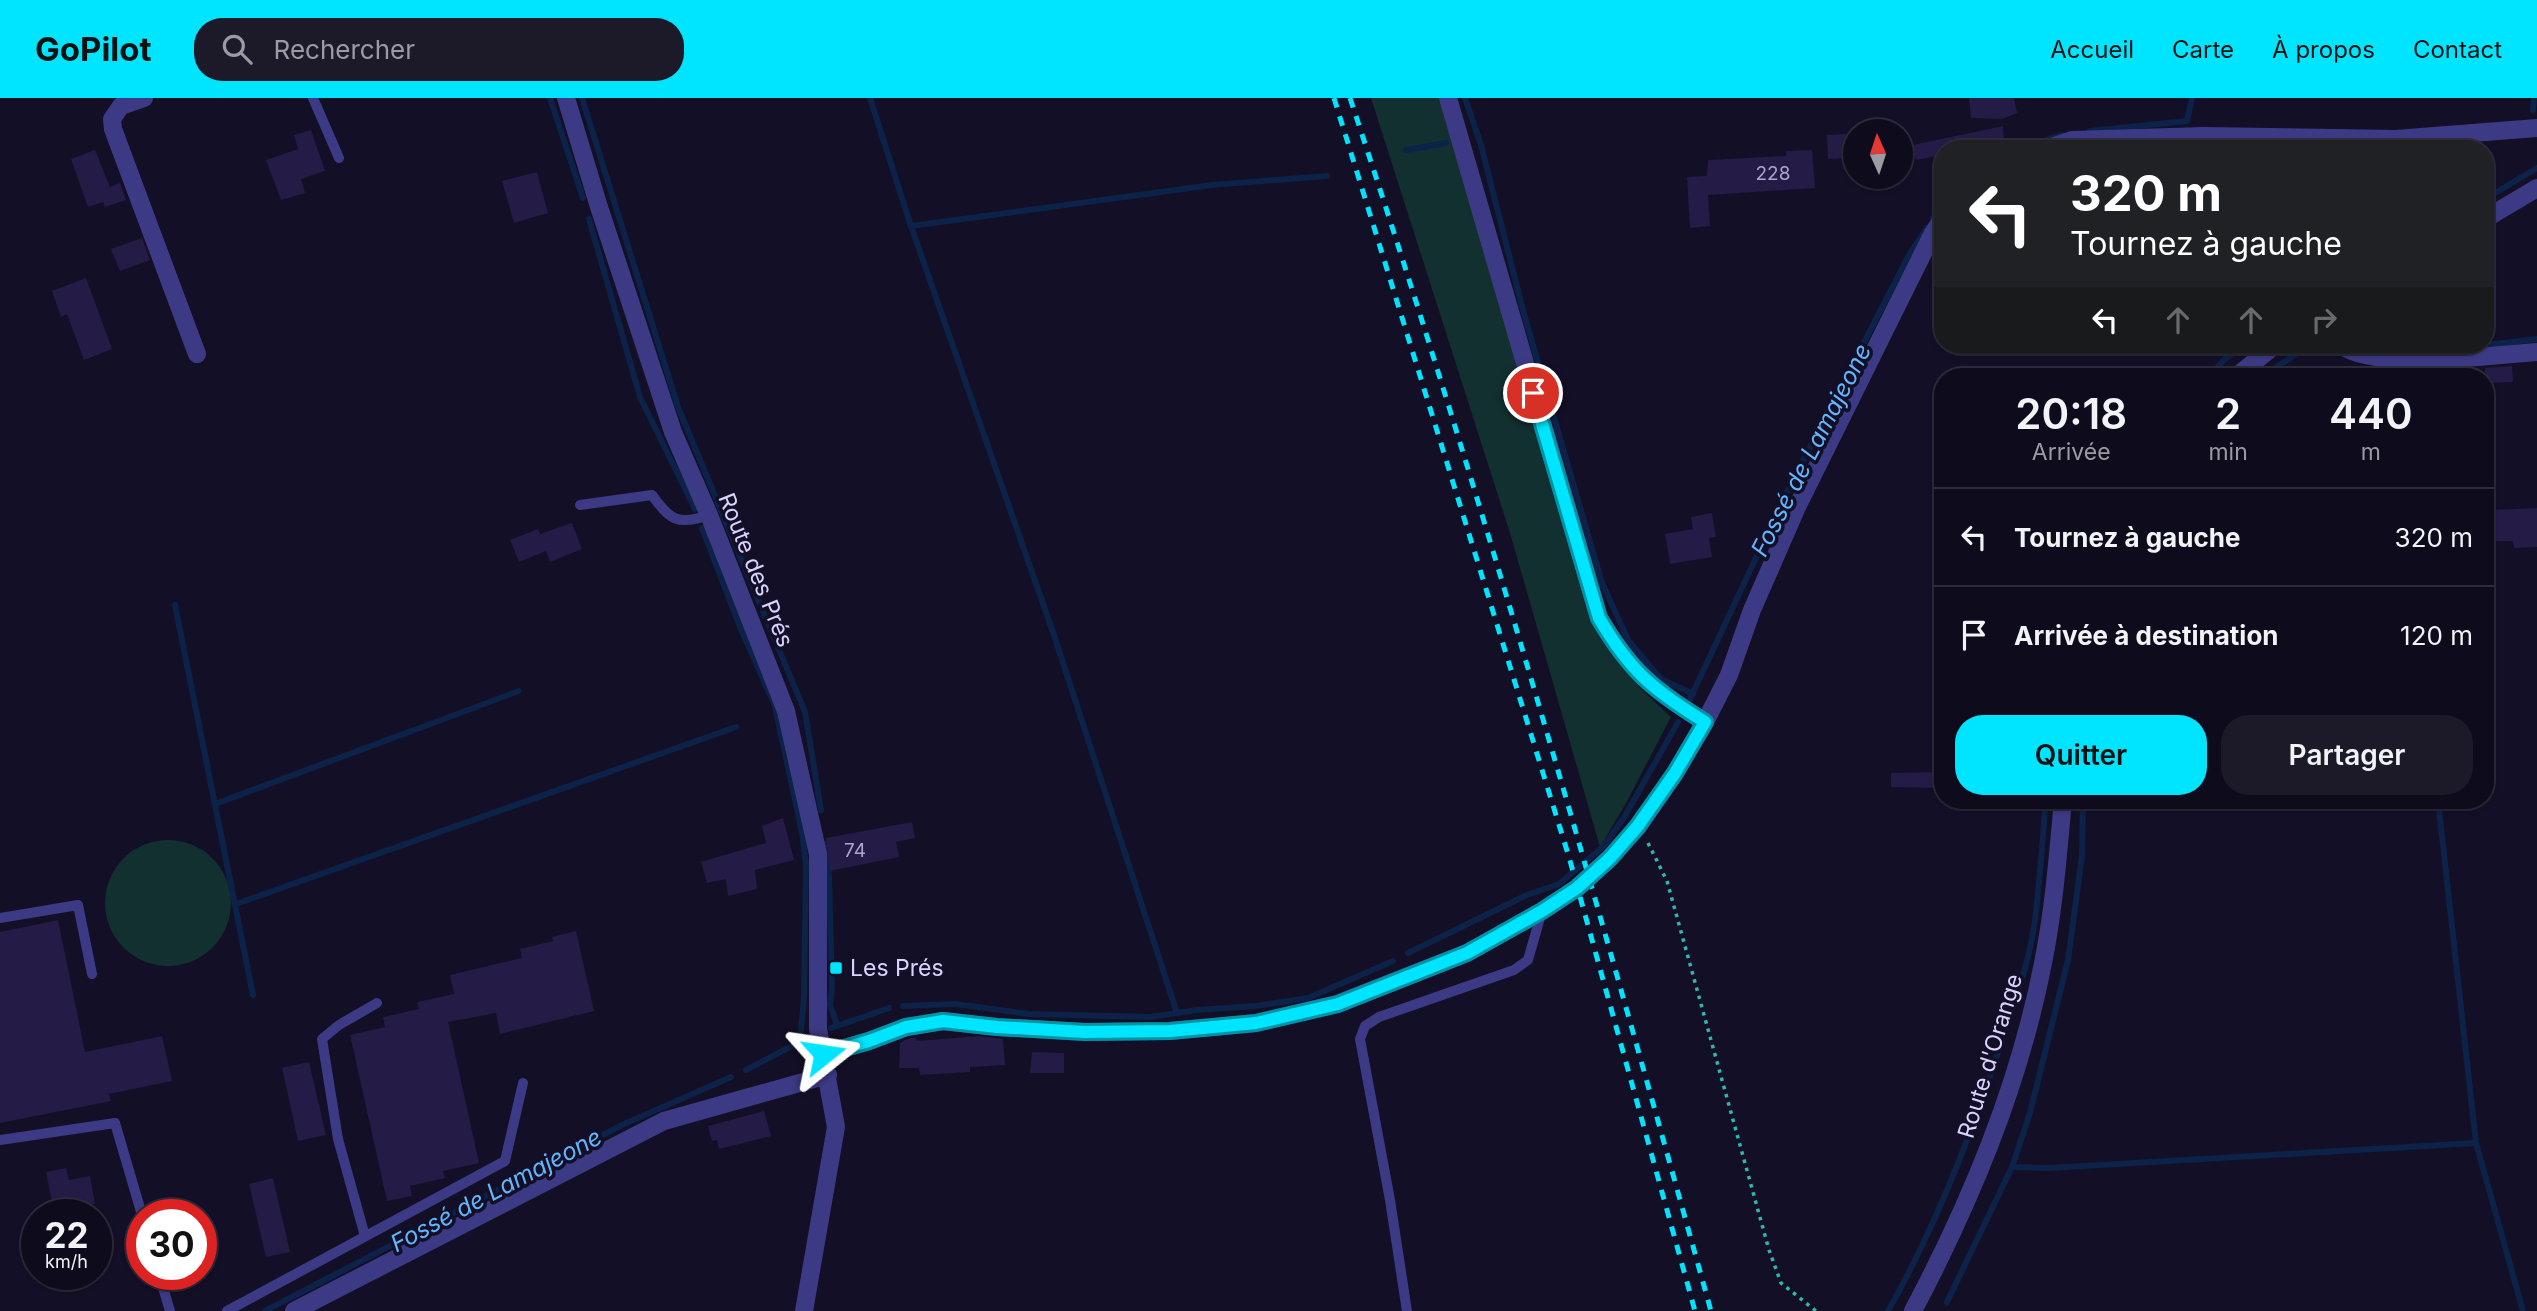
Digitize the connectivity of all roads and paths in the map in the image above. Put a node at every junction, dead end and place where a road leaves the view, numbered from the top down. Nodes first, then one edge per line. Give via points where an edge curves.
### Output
1 (144, 98) edge
2 (313, 98) edge
3 (566, 98) edge
4 (1448, 98) edge
5 (2537, 128) edge
6 (2072, 140) edge
7 (339, 158) dead end
8 (2537, 188) edge
9 (2494, 214) edge
10 (1934, 231) edge
11 (2537, 352) edge
12 (197, 354) dead end
13 (2264, 354) edge
14 (2358, 354) edge
15 (2246, 368) edge
16 (580, 505) dead end
17 (709, 515) junction
18 (1705, 722) junction
19 (2062, 809) edge
20 (1637, 827) junction
21 (1542, 911) junction
22 (0, 918) edge
23 (92, 974) dead end
24 (377, 1003) dead end
25 (824, 1054) junction
26 (828, 1075) junction
27 (523, 1083) dead end
28 (0, 1140) edge
29 (137, 1199) edge
30 (365, 1236) junction
31 (164, 1290) edge
32 (170, 1311) edge
33 (227, 1311) edge
34 (294, 1311) edge
35 (804, 1311) edge
36 (1407, 1311) edge
37 (1816, 1311) edge
38 (1913, 1311) edge

1 - 12 street via 121,106 112,119 113,129
2 - 7 lane
3 - 17 street, Route des Prés via 673,432
4 - 18 street via 1599,618 1643,680
5 - 6 street via 2396,139 2204,136
8 - 9 street
10 - 18 street via 1797,506 1729,675
11 - 14 street via 2424,359
13 - 15 street
16 - 17 lane via 652,495 666,515 690,522
17 - 25 street, Route des Prés via 786,711 818,854 818,1029
18 - 20 street
19 - 38 street, Route d'Orange via 2043,964 2018,1065 1964,1210
20 - 21 street via 1610,858
20 - 37 path via 1667,881 1781,1283
21 - 25 street via 1467,953 1392,983 1338,1004 1256,1023 1085,1032 943,1021 906,1027
21 - 36 lane via 1528,960 1514,970 1379,1017 1365,1026 1360,1039
22 - 23 lane via 78,905
24 - 30 lane via 322,1039 338,1139
25 - 26 street, Route des Prés
26 - 34 street via 664,1121
26 - 35 street, Route des Prés via 835,1128
27 - 30 lane via 505,1161
28 - 29 lane via 115,1123
30 - 33 lane
31 - 32 lane

